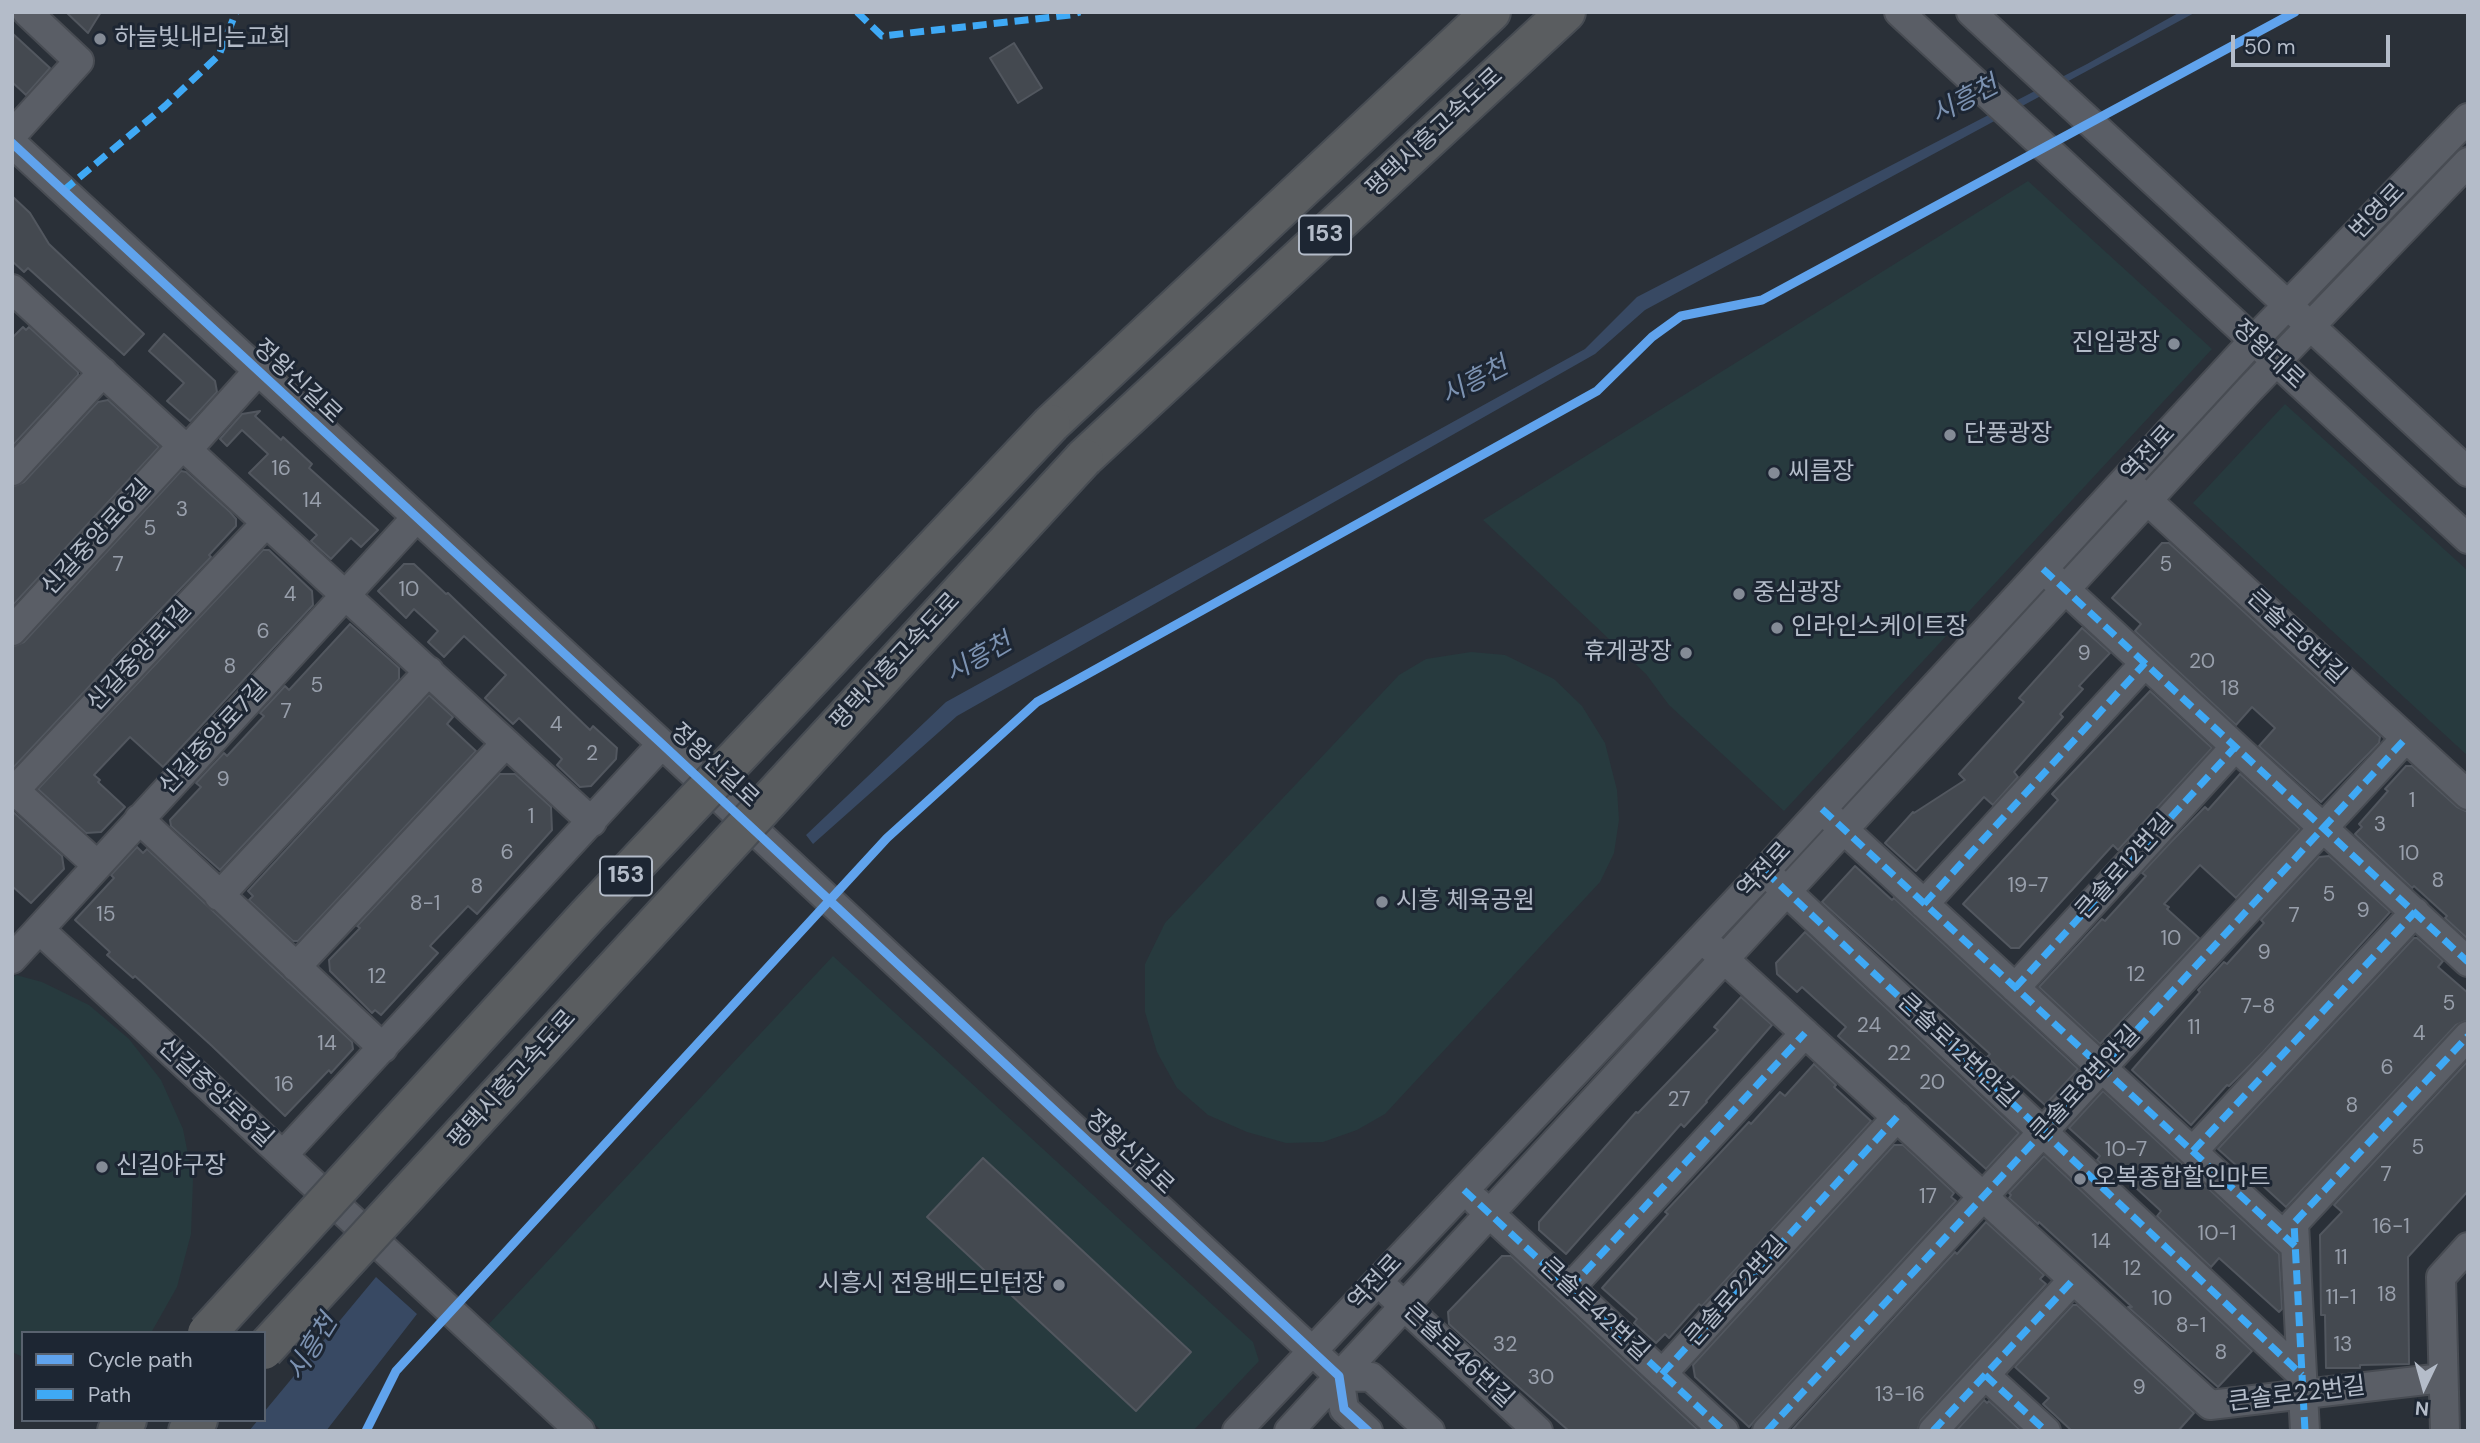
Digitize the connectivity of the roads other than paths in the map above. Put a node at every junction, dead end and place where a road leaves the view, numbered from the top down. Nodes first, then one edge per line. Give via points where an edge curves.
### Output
1 (27, 12) edge
2 (1491, 12) edge
3 (1566, 12) edge
4 (1899, 12) edge
5 (1971, 12) edge
6 (2468, 118) edge
7 (12, 135) edge
8 (12, 143) edge
9 (2468, 162) edge
10 (16, 301) edge
11 (2287, 306) junction
12 (2311, 327) junction
13 (2253, 341) junction
14 (2276, 362) junction
15 (258, 371) junction
16 (103, 372) junction
17 (185, 448) junction
18 (12, 471) edge
19 (2468, 472) edge
20 (2125, 480) junction
21 (2147, 500) junction
22 (416, 518) junction
23 (266, 523) junction
24 (2468, 539) edge
25 (2043, 569) junction
26 (2065, 589) junction
27 (346, 596) junction
28 (12, 631) edge
29 (2145, 663) junction
30 (429, 671) junction
31 (2406, 738) junction
32 (506, 743) junction
33 (662, 744) junction
34 (2235, 747) junction
35 (14, 789) edge
36 (2468, 795) edge
37 (1822, 809) junction
38 (139, 819) junction
39 (592, 822) junction
40 (2323, 828) junction
41 (1843, 829) junction
42 (97, 865) junction
43 (1765, 871) junction
44 (1786, 891) junction
45 (219, 896) junction
46 (1924, 904) junction
47 (2415, 912) junction
48 (40, 930) junction
49 (1702, 938) junction
50 (12, 959) edge
51 (1724, 959) junction
52 (2468, 962) edge
53 (296, 967) junction
54 (2015, 988) junction
55 (1805, 1033) junction
56 (2468, 1036) edge
57 (383, 1048) junction
58 (2102, 1068) junction
59 (1897, 1117) junction
60 (2044, 1131) junction
61 (2193, 1152) junction
62 (283, 1155) junction
63 (1464, 1190) junction
64 (1983, 1196) junction
65 (1489, 1214) junction
66 (2295, 1246) junction
67 (2468, 1247) edge
68 (2073, 1280) junction
69 (1377, 1282) junction
70 (1570, 1289) junction
71 (1404, 1307) junction
72 (209, 1331) edge
73 (266, 1347) edge
74 (1312, 1351) junction
75 (1662, 1374) junction
76 (1985, 1375) junction
77 (1339, 1377) junction
78 (2444, 1378) junction
79 (2303, 1384) junction
80 (1250, 1426) edge
81 (580, 1431) edge
82 (1289, 1431) edge
83 (1368, 1431) edge
84 (1430, 1431) edge
85 (1538, 1431) edge
86 (1724, 1431) edge
87 (1767, 1431) edge
88 (1933, 1431) edge
89 (2046, 1431) edge
90 (2305, 1431) edge
91 (2445, 1431) edge

1 - 7 street via 79,61
2 - 72 highway, 평택시흥고속도로 / 153, bridge via 1051,424 587,916
3 - 73 highway, 평택시흥고속도로 / 153, bridge via 1084,458
4 - 13 street, 정왕대로
5 - 11 street, 정왕대로
6 - 11 street, 번영로
8 - 15 street, 정왕신길로
9 - 12 street, 번영로
10 - 16 street
11 - 12 street, 정왕대로
11 - 13 street, 역전로
12 - 14 street, 역전로
12 - 19 street, 정왕대로
13 - 14 street, 정왕대로
13 - 20 street, 역전로
14 - 21 street, 역전로
14 - 24 street, 정왕대로
15 - 17 street, 신길중앙로6길
15 - 22 street, 정왕신길로
16 - 17 street
16 - 18 street
17 - 23 street
17 - 28 street, 신길중앙로6길
20 - 21 street, 큰솔로8번길
20 - 25 street, 역전로
21 - 26 street, 역전로
21 - 31 street, 큰솔로8번길
22 - 27 street, 신길중앙로7길
22 - 33 street, 정왕신길로
23 - 27 street
23 - 35 street, 신길중앙로1길
25 - 26 street
25 - 37 street, 역전로
26 - 29 street
26 - 41 street, 역전로
27 - 30 street
27 - 38 street, 신길중앙로7길
29 - 34 street
29 - 46 street
30 - 32 street
30 - 45 street
31 - 36 street, 큰솔로8번길
31 - 40 street, 큰솔로8번안길
32 - 39 street
32 - 53 street
33 - 39 street, 신길중앙로8길
33 - 74 street, 정왕신길로
34 - 40 street
34 - 54 street, 큰솔로12번길
35 - 42 street
37 - 41 street
37 - 43 street, 역전로
38 - 42 street, 신길중앙로7길
38 - 45 street
39 - 57 street, 신길중앙로8길
40 - 47 street
40 - 58 street, 큰솔로8번안길
41 - 44 street, 역전로
41 - 46 street
42 - 48 street, 신길중앙로7길
43 - 44 street, 큰솔로12번안길
43 - 49 street, 역전로
44 - 51 street, 역전로
44 - 60 street, 큰솔로12번안길
45 - 53 street
46 - 54 street
47 - 52 street
47 - 61 street
48 - 50 street, 신길중앙로7길
48 - 62 street, 신길중앙로8길
49 - 51 street, 큰솔로22번길
49 - 63 street, 역전로
51 - 55 street, 큰솔로22번길
51 - 65 street, 역전로
53 - 57 street
54 - 58 street
55 - 59 street, 큰솔로22번길
55 - 70 street
56 - 66 street via 2294,1223
57 - 62 street, 신길중앙로8길
58 - 60 street, 큰솔로8번안길
58 - 61 street
59 - 64 street, 큰솔로22번길
59 - 75 street, 큰솔로22번길
60 - 64 street, 큰솔로8번안길
60 - 79 street, 큰솔로12번안길
61 - 66 street
62 - 81 street
63 - 65 street, 큰솔로42번길
63 - 69 street, 역전로
64 - 68 street, 큰솔로22번길
64 - 87 street, 큰솔로8번안길
65 - 70 street, 큰솔로42번길
65 - 71 street, 역전로
66 - 79 street
67 - 78 street via 2441,1277
68 - 76 street
68 - 79 street, 큰솔로22번길 via 2210,1405
69 - 71 street, 큰솔로46번길
69 - 74 street, 역전로
70 - 75 street, 큰솔로42번길
71 - 77 street, 역전로
71 - 85 street, 큰솔로46번길
74 - 77 street, 정왕신길로
74 - 80 street, 역전로
75 - 86 street, 큰솔로42번길
76 - 88 street
76 - 89 street
77 - 82 street, 역전로
77 - 83 street via 1344,1409
77 - 84 street via 1371,1377
78 - 79 street, 큰솔로22번길
78 - 91 street
79 - 90 street

